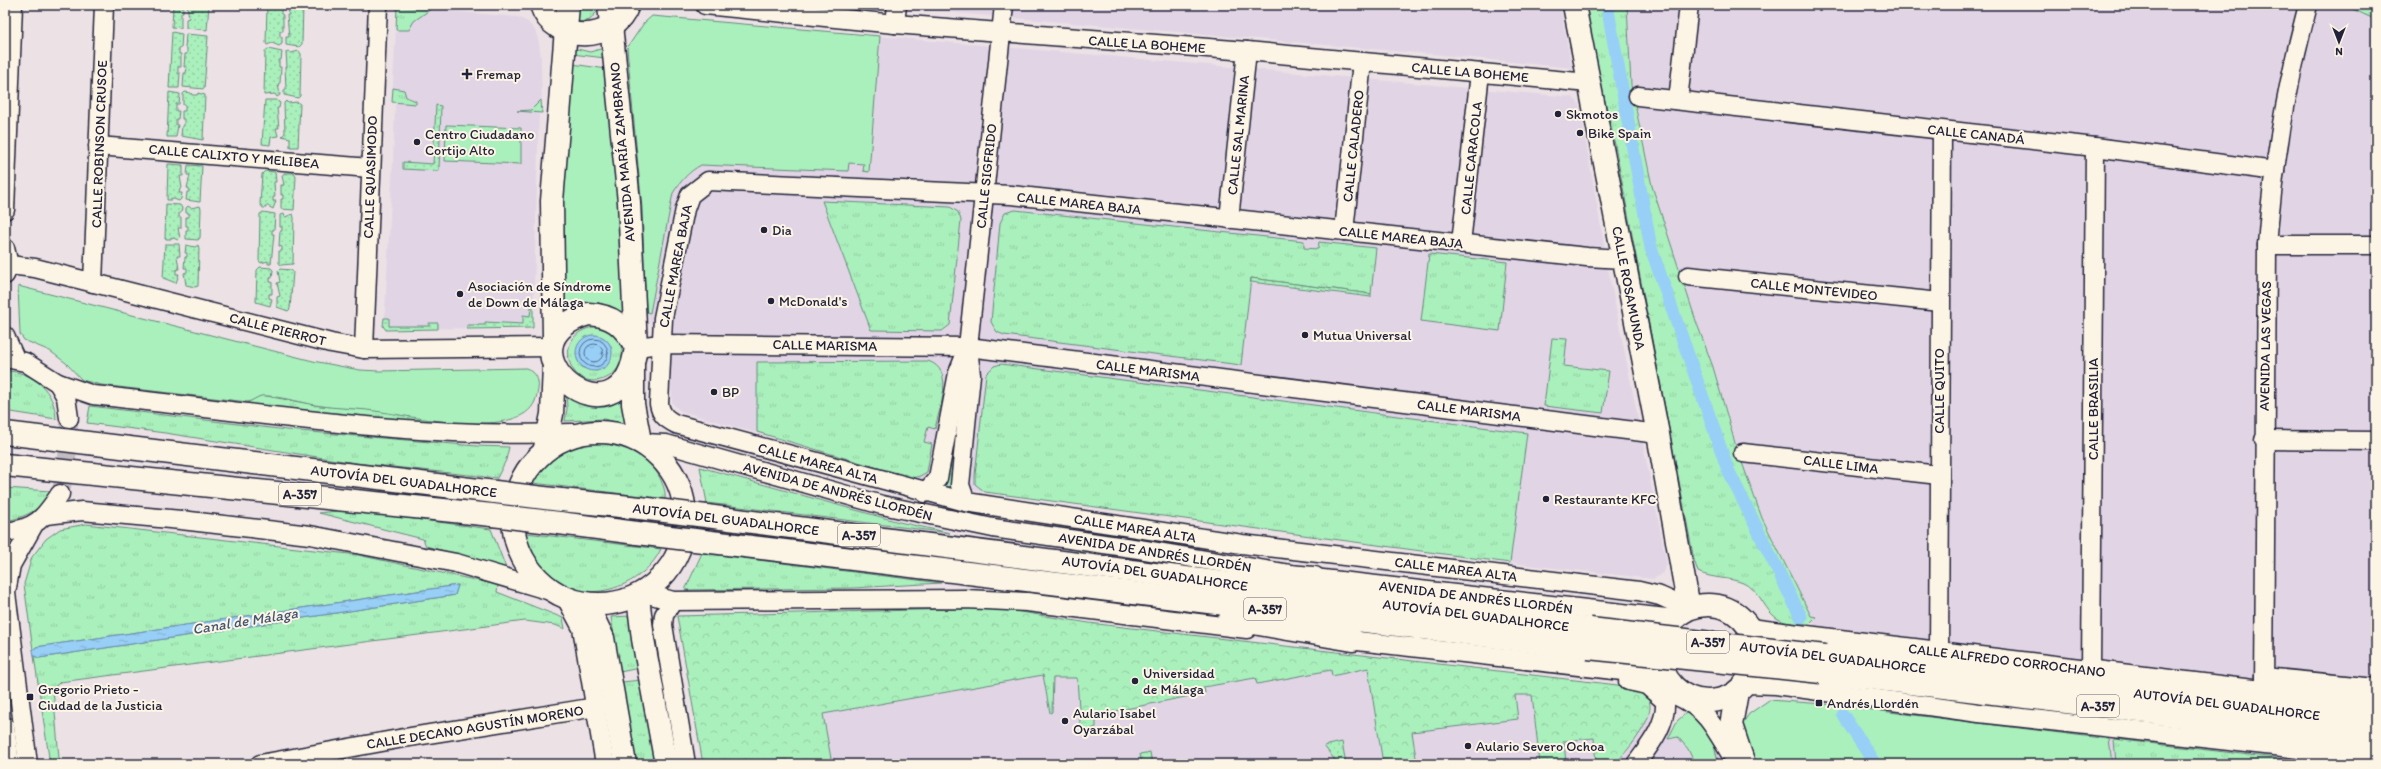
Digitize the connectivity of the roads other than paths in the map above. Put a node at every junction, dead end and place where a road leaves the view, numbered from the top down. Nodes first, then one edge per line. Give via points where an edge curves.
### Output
1 (13, 5) edge
2 (104, 5) edge
3 (378, 5) edge
4 (541, 5) edge
5 (568, 5) edge
6 (609, 5) edge
7 (628, 5) edge
8 (704, 5) edge
9 (897, 5) edge
10 (1004, 5) edge
11 (1574, 5) edge
12 (1689, 5) edge
13 (2308, 5) edge
14 (895, 24) junction
15 (611, 27) junction
16 (566, 31) junction
17 (1001, 33) junction
18 (1247, 51) junction
19 (1362, 62) junction
20 (1480, 73) junction
21 (1589, 83) junction
22 (1638, 96) dead end
23 (1678, 100) junction
24 (1942, 131) junction
25 (98, 146) junction
26 (2094, 147) junction
27 (370, 168) junction
28 (2275, 171) junction
29 (984, 193) junction
30 (5, 210) edge
31 (1229, 219) junction
32 (1344, 231) junction
33 (1461, 243) junction
34 (2267, 245) junction
35 (2376, 245) edge
36 (1623, 259) junction
37 (6, 263) edge
38 (1688, 276) dead end
39 (93, 283) junction
40 (1940, 302) junction
41 (5, 336) edge
42 (661, 344) junction
43 (968, 346) junction
44 (364, 349) junction
45 (553, 350) junction
46 (634, 355) junction
47 (10, 358) edge
48 (58, 383) junction
49 (69, 418) tunnel mouth
50 (5, 421) edge
51 (5, 434) edge
52 (1658, 434) junction
53 (2264, 440) junction
54 (547, 441) junction
55 (2376, 441) edge
56 (642, 442) junction
57 (122, 446) junction
58 (1743, 453) dead end
59 (5, 465) edge
60 (1939, 475) junction
61 (925, 493) junction
62 (60, 494) tunnel mouth
63 (966, 502) junction
64 (39, 520) junction
65 (5, 532) edge
66 (1012, 554) junction
67 (941, 569) junction
68 (1682, 571) junction
69 (1314, 578) junction
70 (560, 595) junction
71 (641, 595) junction
72 (673, 602) junction
73 (1715, 604) junction
74 (587, 605) junction
75 (1684, 612) junction
76 (1750, 628) junction
77 (1589, 638) junction
78 (1353, 640) junction
79 (1938, 652) junction
80 (1532, 660) junction
81 (1823, 664) junction
82 (2091, 671) junction
83 (1666, 676) junction
84 (1644, 684) junction
85 (2264, 684) junction
86 (1741, 688) junction
87 (2376, 688) edge
88 (1702, 700) junction
89 (2376, 704) edge
90 (596, 707) junction
91 (2376, 720) edge
92 (5, 726) edge
93 (2376, 740) edge
94 (2304, 750) junction
95 (2376, 751) edge
96 (2376, 756) edge
97 (1736, 760) edge
98 (666, 761) edge
99 (10, 764) edge
100 (28, 764) edge
101 (260, 764) edge
102 (605, 764) edge
103 (625, 764) edge
104 (686, 764) edge
105 (1636, 764) edge

1 - 30 street
2 - 25 street, CALLE ROBINSON CRUSOE
3 - 27 street, CALLE QUASIMODO
4 - 16 main road via 553,22
5 - 16 main road
6 - 15 main road, AVENIDA MARÍA ZAMBRANO
7 - 15 main road via 620,19
8 - 14 street, CALLE LA BOHEME
9 - 14 street
10 - 17 street, CALLE SIGFRIDO
11 - 21 main road, CALLE ROSAMUNDA
12 - 23 street
13 - 28 street, AVENIDA LAS VEGAS via 2292,64
14 - 17 street, CALLE LA BOHEME
15 - 16 main road via 589,35
15 - 46 main road, AVENIDA MARÍA ZAMBRANO via 629,202
16 - 45 main road via 552,201
17 - 18 street, CALLE LA BOHEME
17 - 29 street, CALLE SIGFRIDO
18 - 19 street, CALLE LA BOHEME
18 - 31 street, CALLE SAL MARINA
19 - 20 street, CALLE LA BOHEME
19 - 32 street, CALLE CALADERO
20 - 21 street, CALLE LA BOHEME
20 - 33 street, CALLE CARACOLA
21 - 36 main road, CALLE ROSAMUNDA
22 - 23 street, CALLE CANADÁ
23 - 24 street, CALLE CANADÁ
24 - 26 street, CALLE CANADÁ
24 - 40 street, CALLE QUITO
25 - 27 street, CALLE CALIXTO Y MELIBEA
25 - 39 street, CALLE ROBINSON CRUSOE
26 - 28 street, CALLE CANADÁ
26 - 82 street, CALLE BRASILIA
27 - 44 street, CALLE QUASIMODO
28 - 34 street, AVENIDA LAS VEGAS
29 - 31 street, CALLE MAREA BAJA
29 - 42 street, CALLE MAREA BAJA via 708,181 690,194 685,209 663,318
29 - 43 street, CALLE SIGFRIDO
31 - 32 street, CALLE MAREA BAJA
32 - 33 street, CALLE MAREA BAJA
33 - 36 street, CALLE MAREA BAJA
34 - 35 street
34 - 53 street, AVENIDA LAS VEGAS
36 - 52 main road, CALLE ROSAMUNDA
37 - 39 street, CALLE PIERROT
38 - 40 street, CALLE MONTEVIDEO
39 - 44 street, CALLE PIERROT
40 - 60 street, CALLE QUITO
41 - 47 street
42 - 43 street, CALLE MARISMA
42 - 46 street, CALLE MARISMA
42 - 61 street, CALLE MAREA ALTA via 659,404 666,418 676,424
43 - 52 street, CALLE MARISMA
43 - 61 street, CALLE SIGFRIDO via 958,373 938,478
43 - 63 street, CALLE SIGFRIDO via 971,374 960,485
44 - 45 street, CALLE PIERROT
45 - 46 main road via 576,318 588,314 602,315 615,320 625,328
45 - 46 main road via 562,380 570,387 590,395 606,393 620,385 630,373
45 - 54 main road via 552,414
46 - 56 main road, AVENIDA MARÍA ZAMBRANO via 632,404
47 - 48 street via 40,370
48 - 49 street via 66,397
48 - 54 street via 93,395 395,430
50 - 57 main road via 86,432
51 - 57 main road, AUTOVÍA DEL GUADALHORCE / A-357
52 - 68 main road, CALLE ROSAMUNDA
53 - 55 street
53 - 85 street, AVENIDA LAS VEGAS
54 - 56 main road via 572,433 607,430
54 - 70 main road via 517,488 514,502 515,522 521,553 529,567
56 - 69 street, AVENIDA DE ANDRÉS LLORDÉN via 666,444 882,505 993,528
56 - 71 main road via 655,452 669,470 682,499 684,534 670,568
57 - 66 main road, AUTOVÍA DEL GUADALHORCE / A-357, bridge
58 - 60 street, CALLE LIMA
59 - 67 main road, AUTOVÍA DEL GUADALHORCE / A-357, bridge via 492,515
60 - 79 street, CALLE QUITO
61 - 63 street, CALLE MAREA ALTA
62 - 64 street
63 - 75 street, CALLE MAREA ALTA via 1242,544 1639,591 1660,596
64 - 65 street
64 - 70 street via 82,511 310,536 456,564
64 - 100 street via 11,564 6,593
66 - 69 main road via 1063,555
66 - 77 main road, AUTOVÍA DEL GUADALHORCE / A-357 via 1350,600
67 - 77 main road, AUTOVÍA DEL GUADALHORCE / A-357
67 - 78 main road via 1119,602
68 - 73 main road, CALLE ROSAMUNDA via 1696,591
68 - 75 main road, CALLE ROSAMUNDA
69 - 75 street, AVENIDA DE ANDRÉS LLORDÉN
70 - 74 main road
70 - 90 street via 582,628
71 - 72 street
71 - 74 main road via 616,604
71 - 98 main road via 642,633
72 - 78 street via 965,599 1027,602
72 - 104 street via 664,615 663,625
73 - 75 main road
73 - 76 main road via 1734,612
74 - 103 main road via 603,638
75 - 83 main road via 1664,633 1660,642 1660,656
76 - 79 street, CALLE ALFREDO CORROCHANO
76 - 86 main road via 1756,644 1755,666
77 - 81 main road, AUTOVÍA DEL GUADALHORCE / A-357, bridge
78 - 80 street
79 - 82 street, CALLE ALFREDO CORROCHANO
80 - 83 street
80 - 84 street
81 - 91 main road, AUTOVÍA DEL GUADALHORCE / A-357
81 - 93 main road, AUTOVÍA DEL GUADALHORCE / A-357
82 - 85 street, CALLE ALFREDO CORROCHANO
83 - 88 main road via 1685,695
84 - 97 street via 1669,693 1701,712
84 - 105 street via 1664,698 1665,712 1661,725
85 - 87 street, CALLE ALFREDO CORROCHANO
85 - 89 street
86 - 88 main road via 1722,699
86 - 94 street via 1776,685 1978,713
86 - 97 main road via 1731,725
88 - 97 main road via 1712,712
90 - 101 street, CALLE DECANO AGUSTÍN MORENO
90 - 102 street
92 - 99 street
94 - 95 main road
94 - 96 street

